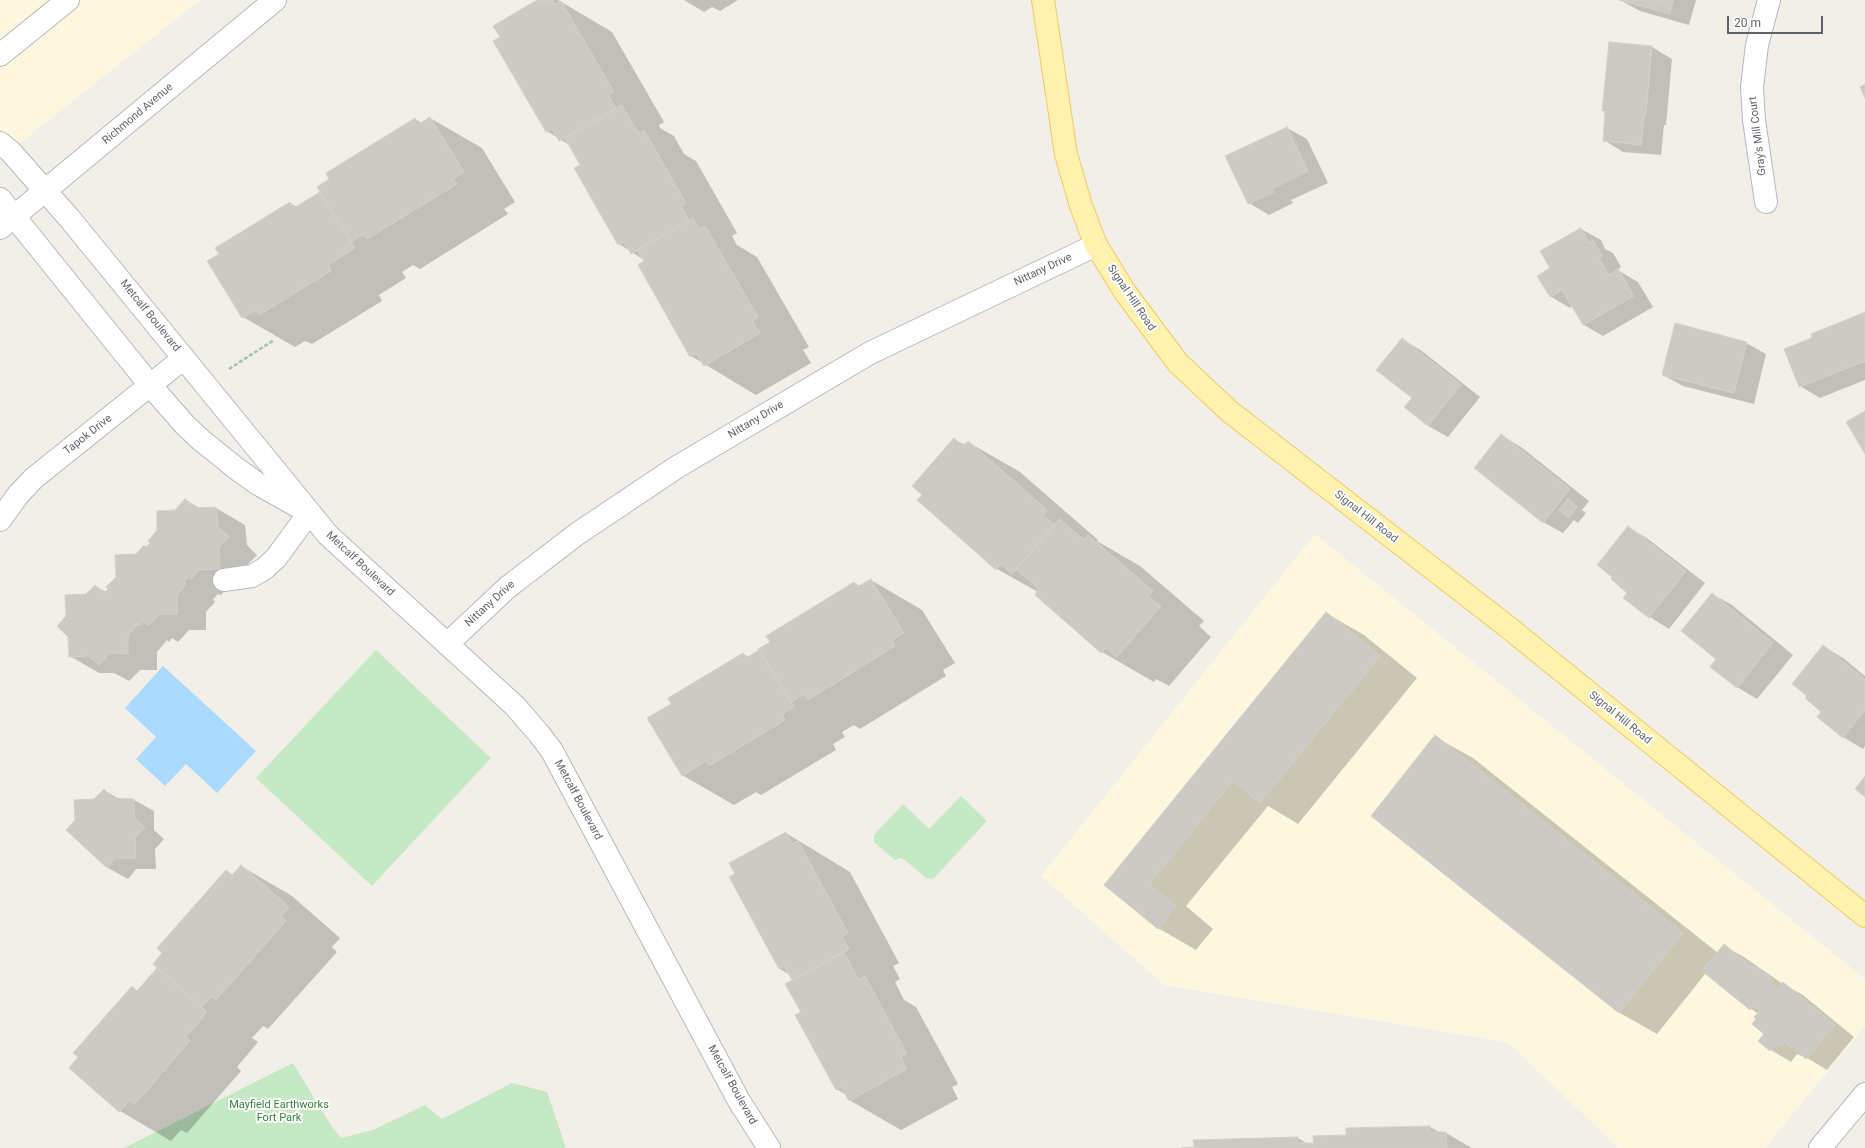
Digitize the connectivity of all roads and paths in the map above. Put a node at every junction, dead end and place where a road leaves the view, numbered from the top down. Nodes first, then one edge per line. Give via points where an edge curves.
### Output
1 (68, 0) edge
2 (275, 0) edge
3 (1043, 0) edge
4 (1769, 0) edge
5 (0, 55) edge
6 (0, 143) edge
7 (46, 190) junction
8 (0, 199) edge
9 (1766, 202) dead end
10 (7, 222) edge
11 (1096, 245) junction
12 (274, 340) dead end
13 (184, 358) junction
14 (204, 384) junction
15 (150, 385) junction
16 (309, 513) junction
17 (0, 520) edge
18 (224, 580) dead end
19 (447, 644) junction
20 (1865, 916) edge
21 (1865, 1094) edge
22 (769, 1148) edge
23 (1820, 1148) edge

1 - 5 street
2 - 7 street, Richmond Avenue
3 - 11 main road, Signal Hill Road via 1066,154 1081,206
4 - 9 street, Gray's Mill Court via 1756,45 1752,87 1754,120
6 - 7 street, Metcalf Boulevard
7 - 10 street, Richmond Avenue
7 - 13 street, Metcalf Boulevard
8 - 10 street, Metcalf Boulevard
10 - 15 street, Metcalf Boulevard
11 - 19 street, Nittany Drive via 870,353 677,467 577,534 508,586
11 - 20 main road, Signal Hill Road via 1125,292 1173,356 1229,411 1504,624
12 - 14 path
13 - 14 street, Metcalf Boulevard
13 - 15 street, Tapok Drive
14 - 16 street, Metcalf Boulevard
15 - 16 street, Metcalf Boulevard via 201,440 237,469
15 - 17 street, Tapok Drive via 34,478
16 - 18 street via 276,558 264,569 252,576
16 - 19 street, Metcalf Boulevard via 341,547
19 - 22 street, Metcalf Boulevard via 515,706 552,752 739,1101
21 - 23 street

